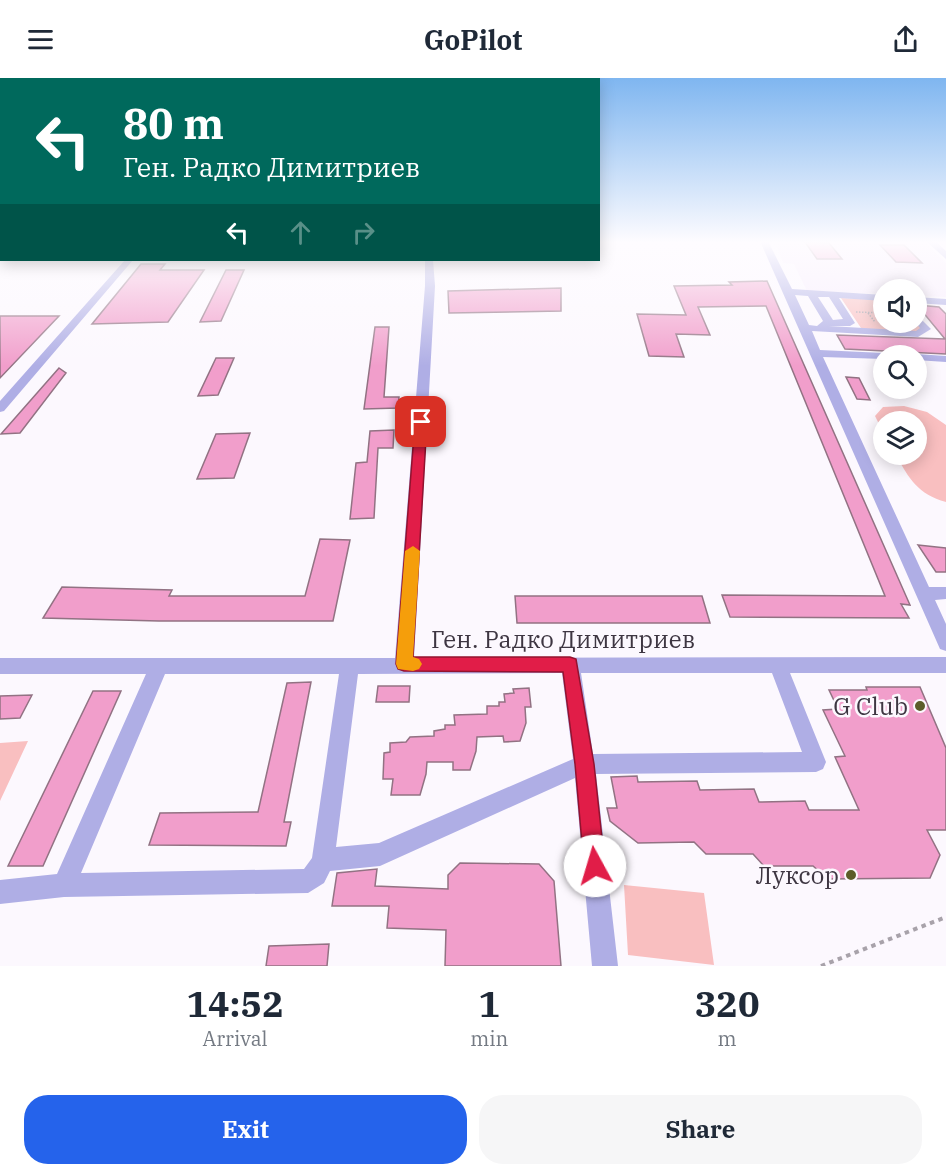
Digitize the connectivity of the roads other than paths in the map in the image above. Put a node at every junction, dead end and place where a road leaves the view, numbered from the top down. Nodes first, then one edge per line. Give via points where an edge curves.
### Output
1 (109, 282) edge
2 (430, 282) edge
3 (784, 282) edge
4 (789, 292) junction
5 (812, 294) junction
6 (832, 295) junction
7 (873, 297) edge
8 (927, 301) edge
9 (946, 302) edge
10 (827, 325) junction
11 (805, 328) junction
12 (873, 330) edge
13 (816, 353) junction
14 (873, 356) edge
15 (927, 358) edge
16 (946, 359) edge
17 (0, 408) edge
18 (946, 593) edge
19 (922, 594) junction
20 (946, 644) edge
21 (160, 664) junction
22 (350, 664) junction
23 (404, 664) junction
24 (570, 664) junction
25 (778, 665) junction
26 (946, 665) edge
27 (0, 666) edge
28 (584, 764) junction
29 (323, 861) junction
30 (64, 885) junction
31 (0, 892) edge
32 (605, 966) edge

1 - 17 street
2 - 23 street
3 - 4 street
4 - 5 street
4 - 11 street
5 - 6 street
5 - 10 street
6 - 7 street
6 - 10 street via 850,323
8 - 9 street
10 - 11 street
10 - 12 street
11 - 13 street
13 - 14 street
13 - 19 street
15 - 16 street
18 - 19 street
19 - 20 street
21 - 22 street, Ген. Радко Димитриев
21 - 27 street, Ген. Радко Димитриев
21 - 30 street
22 - 23 street, Ген. Радко Димитриев
22 - 29 street
23 - 24 street, Ген. Радко Димитриев
24 - 25 street, Ген. Радко Димитриев
24 - 28 street
25 - 26 street, Ген. Радко Димитриев
25 - 28 street via 816,762
28 - 29 street via 381,854
28 - 32 street
29 - 30 street via 316,875 298,882
30 - 31 street

